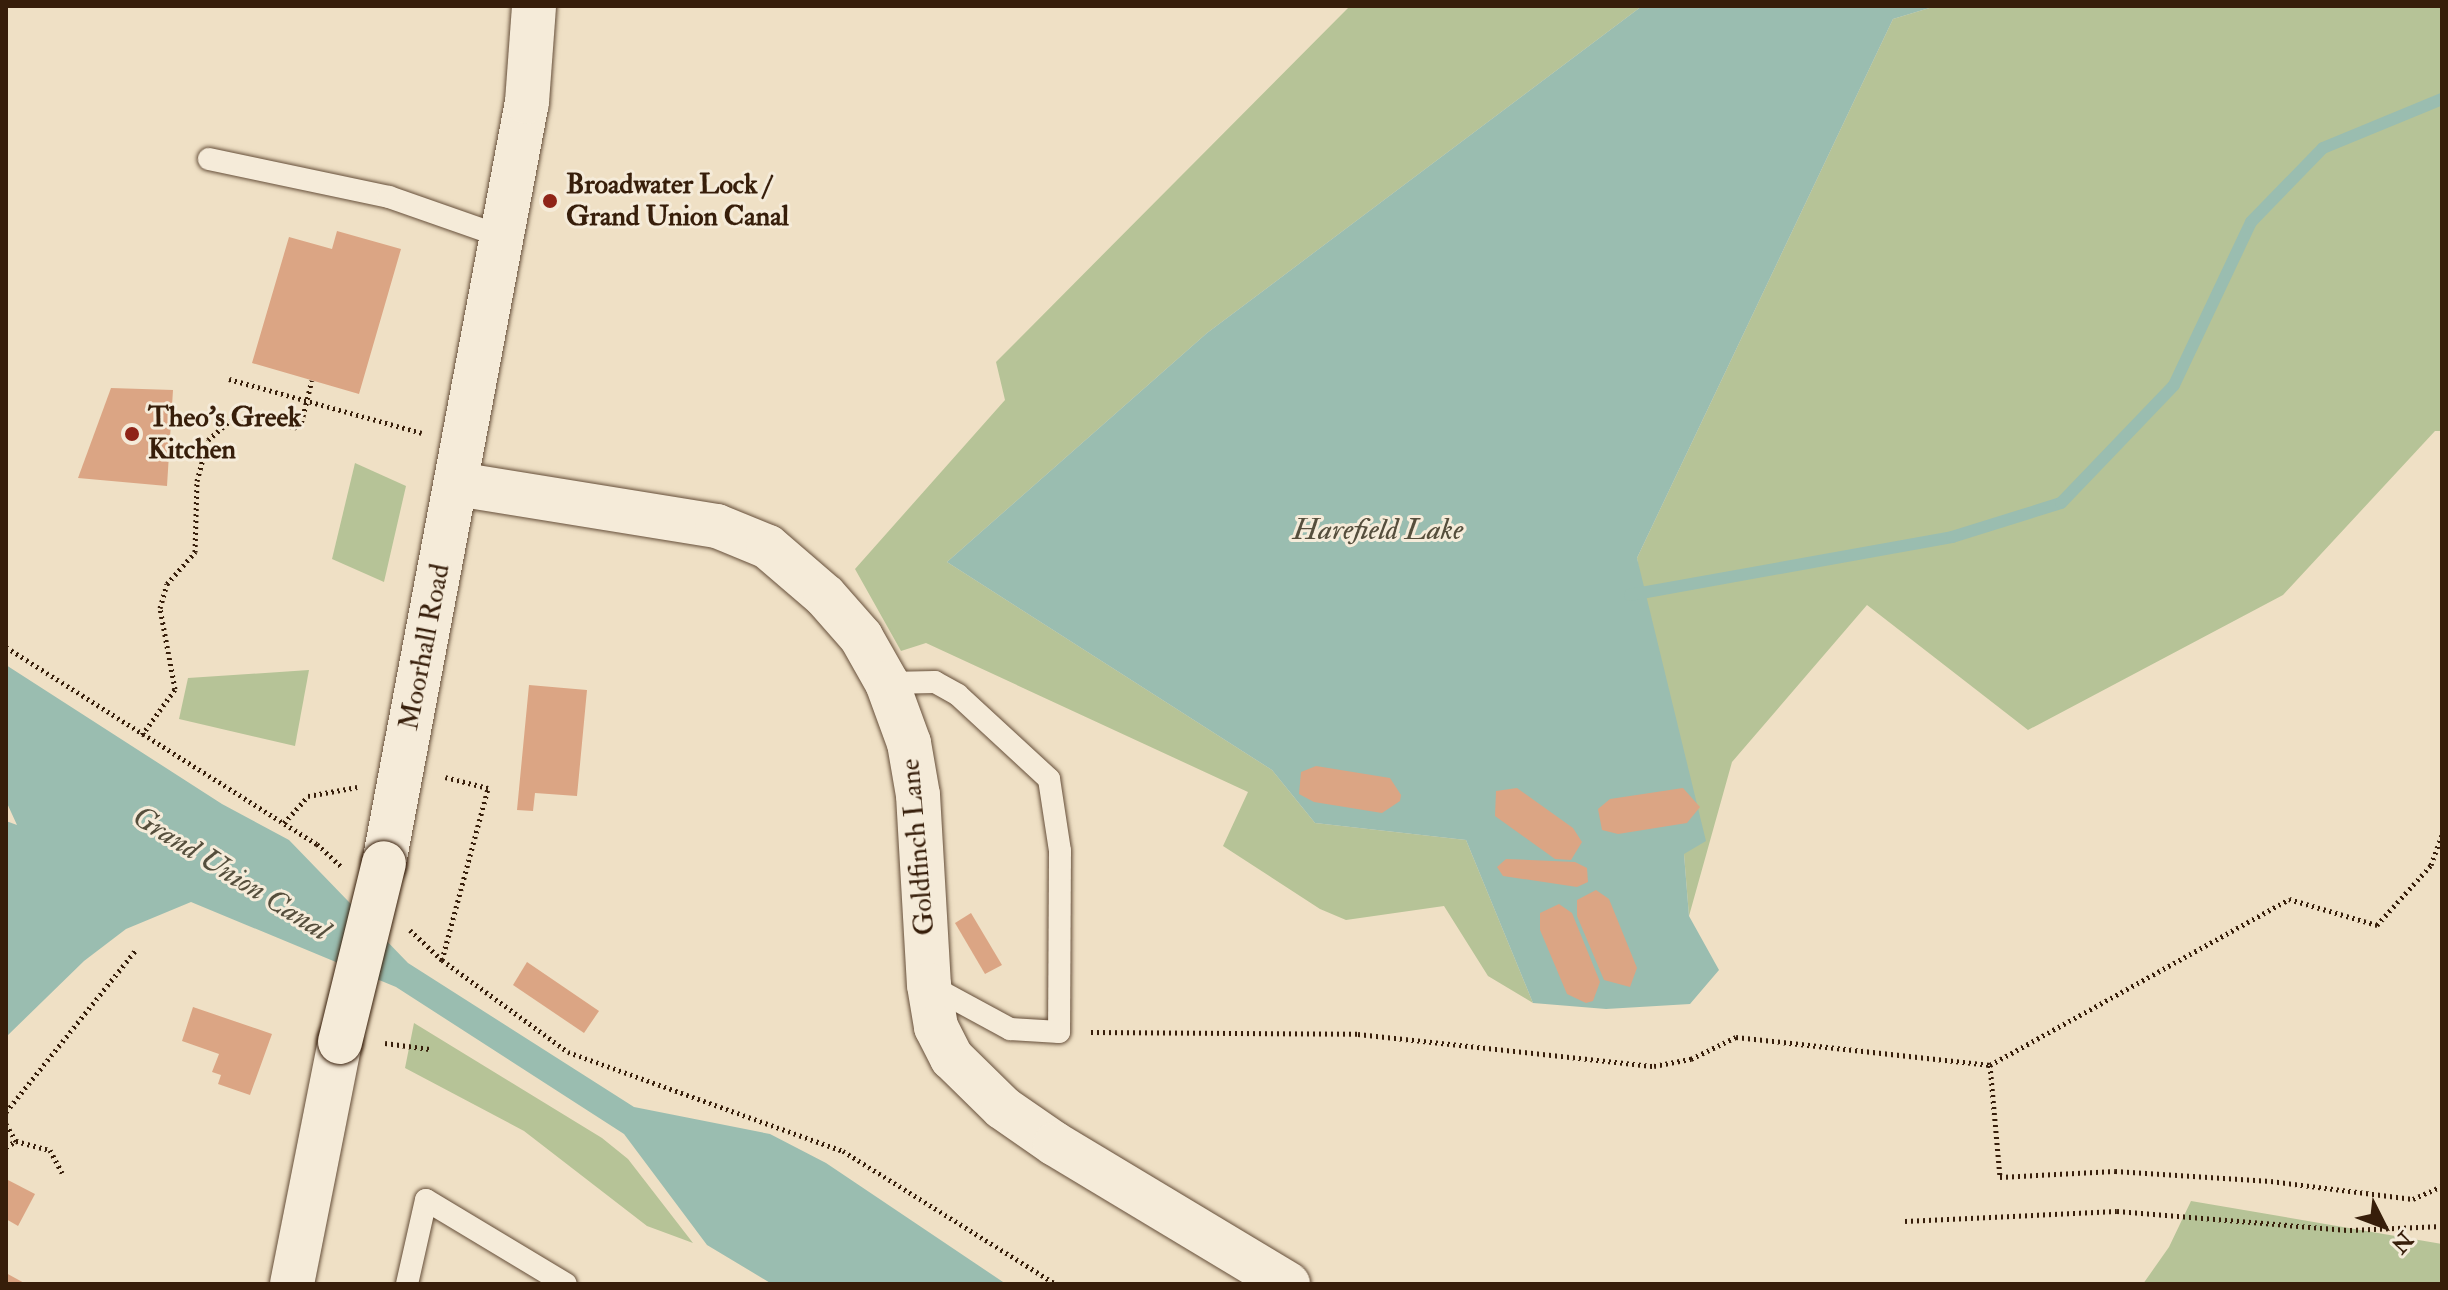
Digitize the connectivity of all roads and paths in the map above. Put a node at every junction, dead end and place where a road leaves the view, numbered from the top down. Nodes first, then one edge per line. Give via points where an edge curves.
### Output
1 (534, 6) edge
2 (209, 159) dead end
3 (503, 237) junction
4 (229, 379) dead end
5 (312, 380) dead end
6 (306, 400) junction
7 (434, 437) dead end
8 (457, 484) junction
9 (6, 647) edge
10 (887, 683) junction
11 (142, 735) junction
12 (436, 775) dead end
13 (365, 789) dead end
14 (2442, 835) edge
15 (136, 950) dead end
16 (929, 985) junction
17 (1059, 1032) junction
18 (385, 1043) dead end
19 (430, 1049) dead end
20 (1990, 1065) junction
21 (6, 1112) edge
22 (6, 1124) edge
23 (16, 1141) junction
24 (6, 1147) edge
25 (62, 1173) dead end
26 (2442, 1186) edge
27 (1905, 1221) dead end
28 (2442, 1226) edge
29 (292, 1284) edge
30 (407, 1284) edge
31 (566, 1284) edge
32 (1056, 1284) edge
33 (1288, 1284) edge

1 - 3 street, Moorhall Road via 527,102
2 - 3 lane via 389,197
3 - 8 street, Moorhall Road
4 - 6 path
5 - 6 path
6 - 7 path
6 - 11 path via 300,428 236,416 208,440 197,481 195,552 167,584 160,608 175,689
8 - 10 street, Goldfinch Lane via 678,518 717,526 768,547 825,596 861,637
8 - 29 street, Moorhall Road, bridge via 384,863 340,1042
9 - 11 path
10 - 16 street, Goldfinch Lane via 909,743 918,795
10 - 17 lane via 935,682 958,695 1049,779 1060,851
11 - 13 path via 284,823 308,796 348,785
12 - 32 path via 488,788 442,960 568,1052 843,1151
14 - 20 path via 2431,865 2377,925 2289,899
15 - 21 path
16 - 17 lane via 1010,1029
16 - 33 street, Goldfinch Lane via 936,1027 952,1058 978,1087 1055,1144
17 - 20 path via 1358,1034 1654,1066 1691,1059 1736,1037
18 - 19 path
20 - 26 path via 2000,1177 2115,1171 2271,1181 2413,1199
22 - 23 path
23 - 24 path
23 - 25 path via 50,1150
27 - 28 path via 2117,1211 2350,1230
30 - 31 lane via 426,1200

